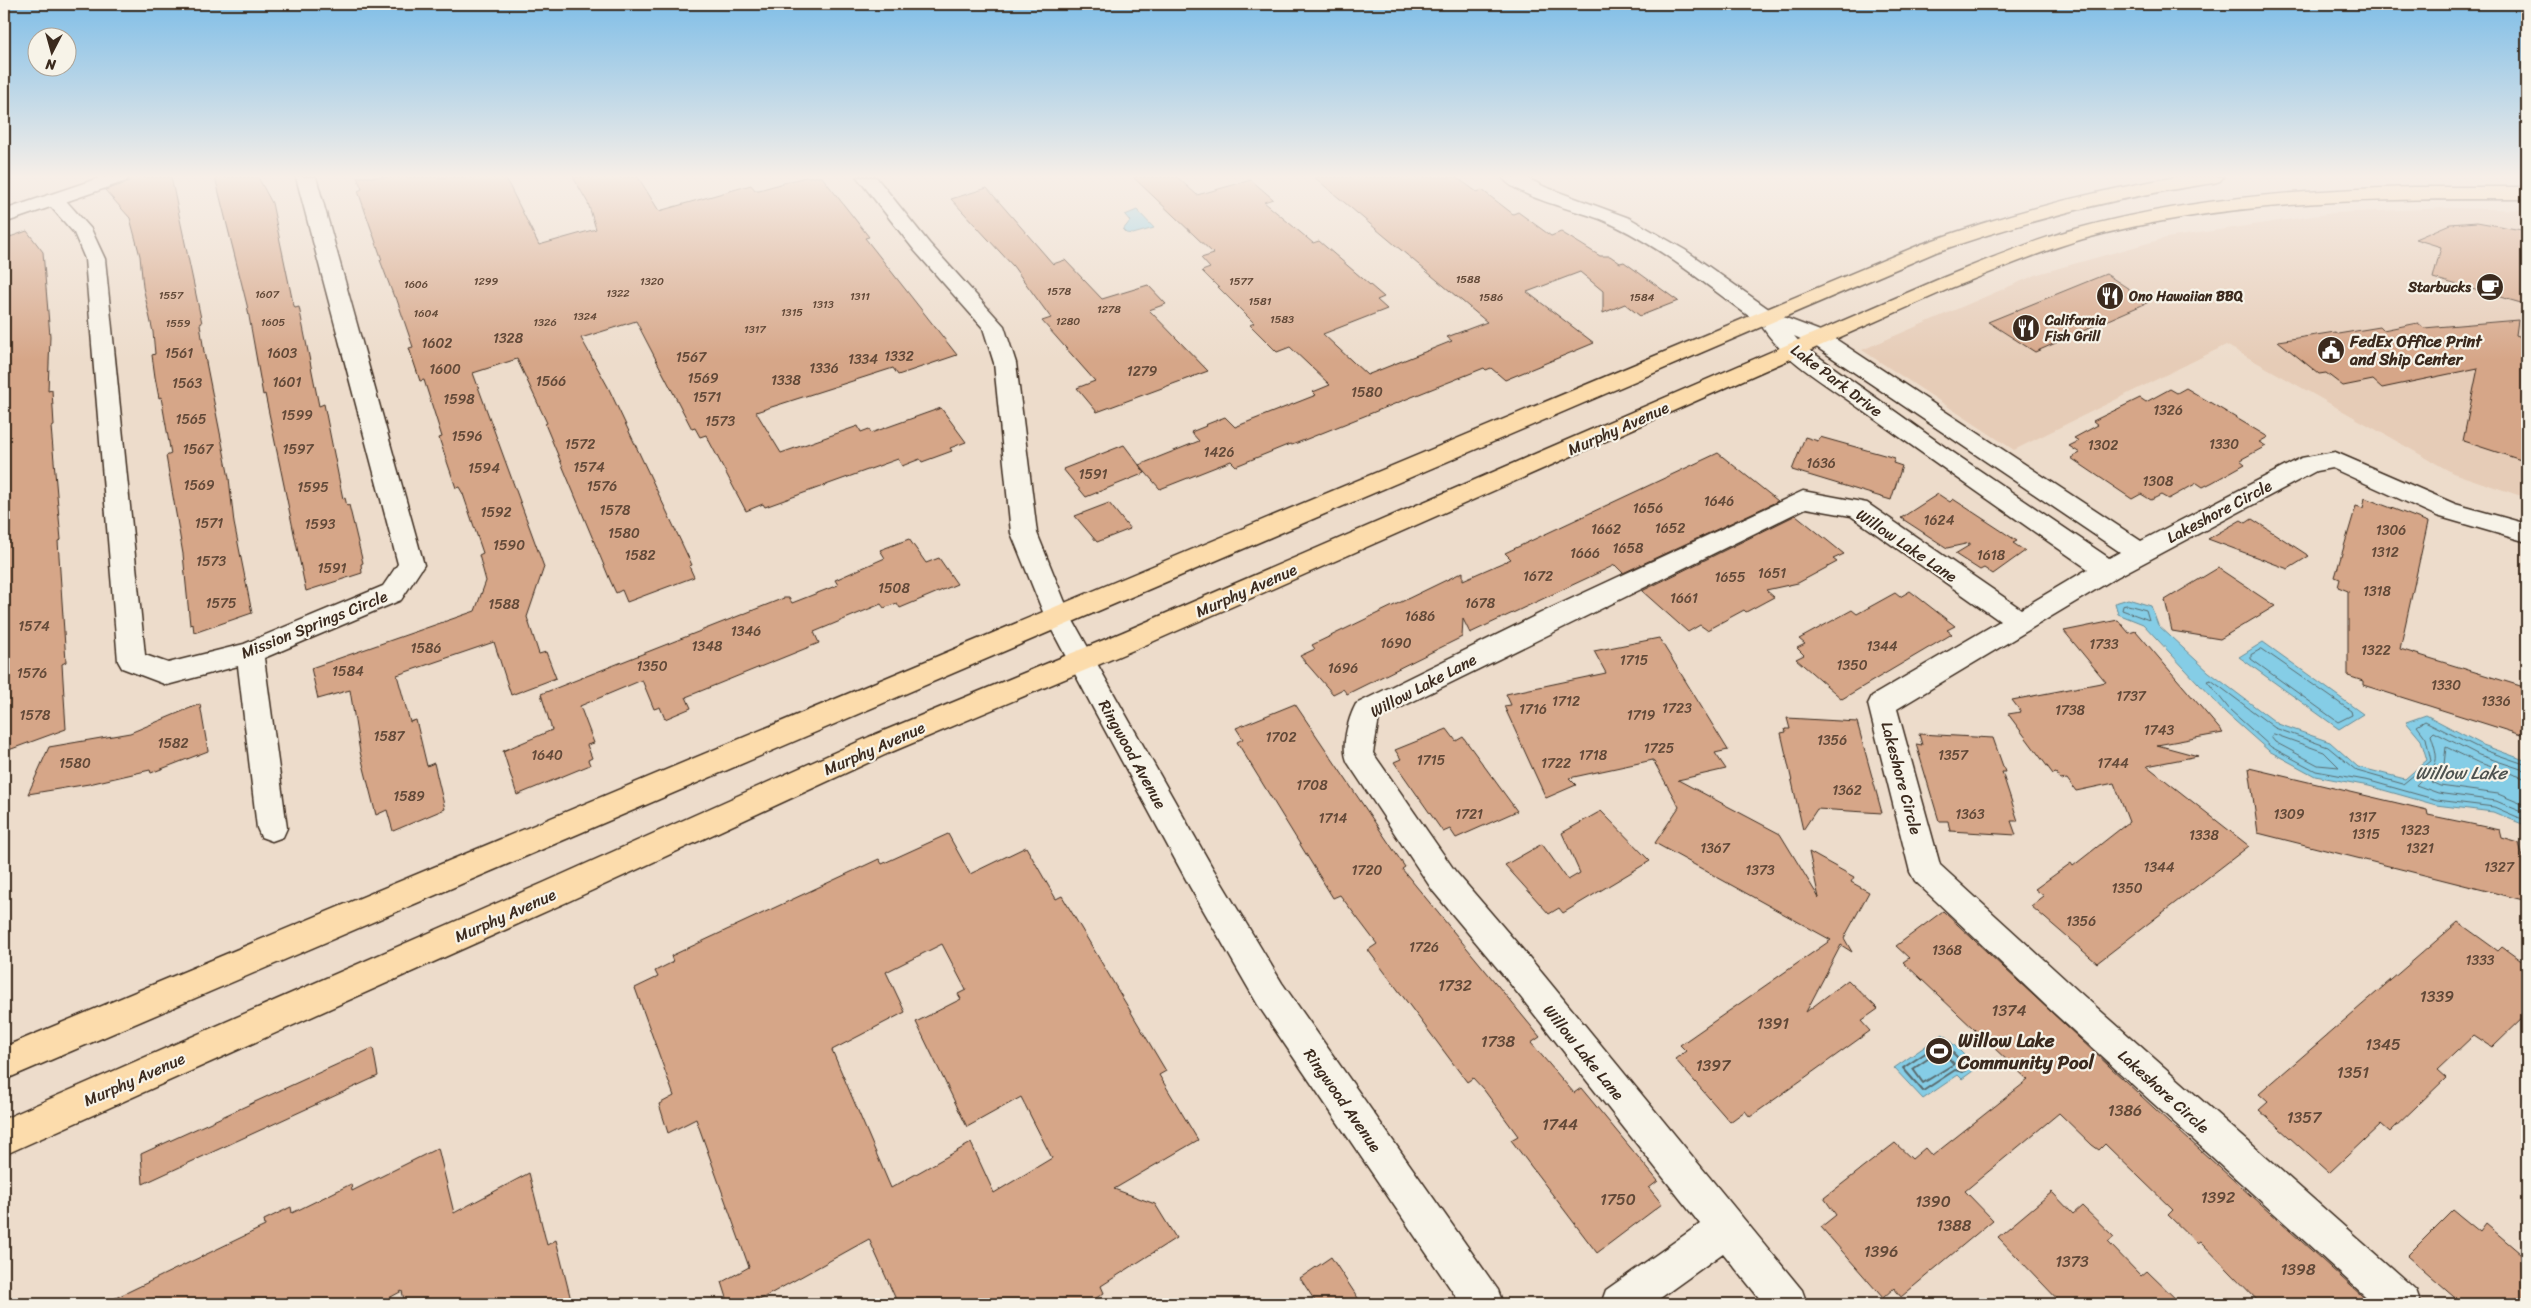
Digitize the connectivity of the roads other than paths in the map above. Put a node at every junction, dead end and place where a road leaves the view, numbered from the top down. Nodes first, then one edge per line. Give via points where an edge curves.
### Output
1 (88, 238) edge
2 (323, 238) edge
3 (915, 238) edge
4 (1655, 238) edge
5 (1957, 238) edge
6 (2066, 238) edge
7 (1765, 317) junction
8 (1820, 339) junction
9 (1794, 350) junction
10 (2527, 533) edge
11 (2140, 552) junction
12 (2108, 570) junction
13 (1058, 617) junction
14 (2019, 621) junction
15 (250, 653) junction
16 (1082, 659) junction
17 (272, 828) dead end
18 (4, 1064) edge
19 (4, 1136) edge
20 (1727, 1228) junction
21 (1484, 1304) edge
22 (1620, 1304) edge
23 (1788, 1304) edge
24 (2402, 1304) edge

1 - 15 street, Mission Springs Circle via 95,259 132,662 167,674
2 - 15 street, Mission Springs Circle via 412,565 392,593
3 - 13 street, Ringwood Avenue via 993,326 1006,363 1024,533
4 - 7 street
5 - 7 main road
6 - 8 main road, Murphy Avenue via 2017,255
7 - 8 street, Lake Park Drive
7 - 9 street, Lake Park Drive
7 - 13 main road
8 - 9 main road, Murphy Avenue
8 - 11 street, Lake Park Drive
9 - 12 street, Lake Park Drive
9 - 16 main road, Murphy Avenue
10 - 11 street, Lakeshore Circle via 2446,510 2335,460 2310,464
11 - 12 street, Lakeshore Circle
12 - 14 street, Lakeshore Circle
13 - 16 street, Ringwood Avenue
13 - 18 main road
14 - 20 street, Willow Lake Lane via 1858,508 1803,499 1366,712 1358,755 1444,881
14 - 24 street, Lakeshore Circle via 1882,704 1926,872
15 - 17 street
16 - 19 main road, Murphy Avenue via 879,745 563,889
16 - 21 street, Ringwood Avenue via 1201,877 1270,994
20 - 22 street
20 - 23 street, Willow Lake Lane

